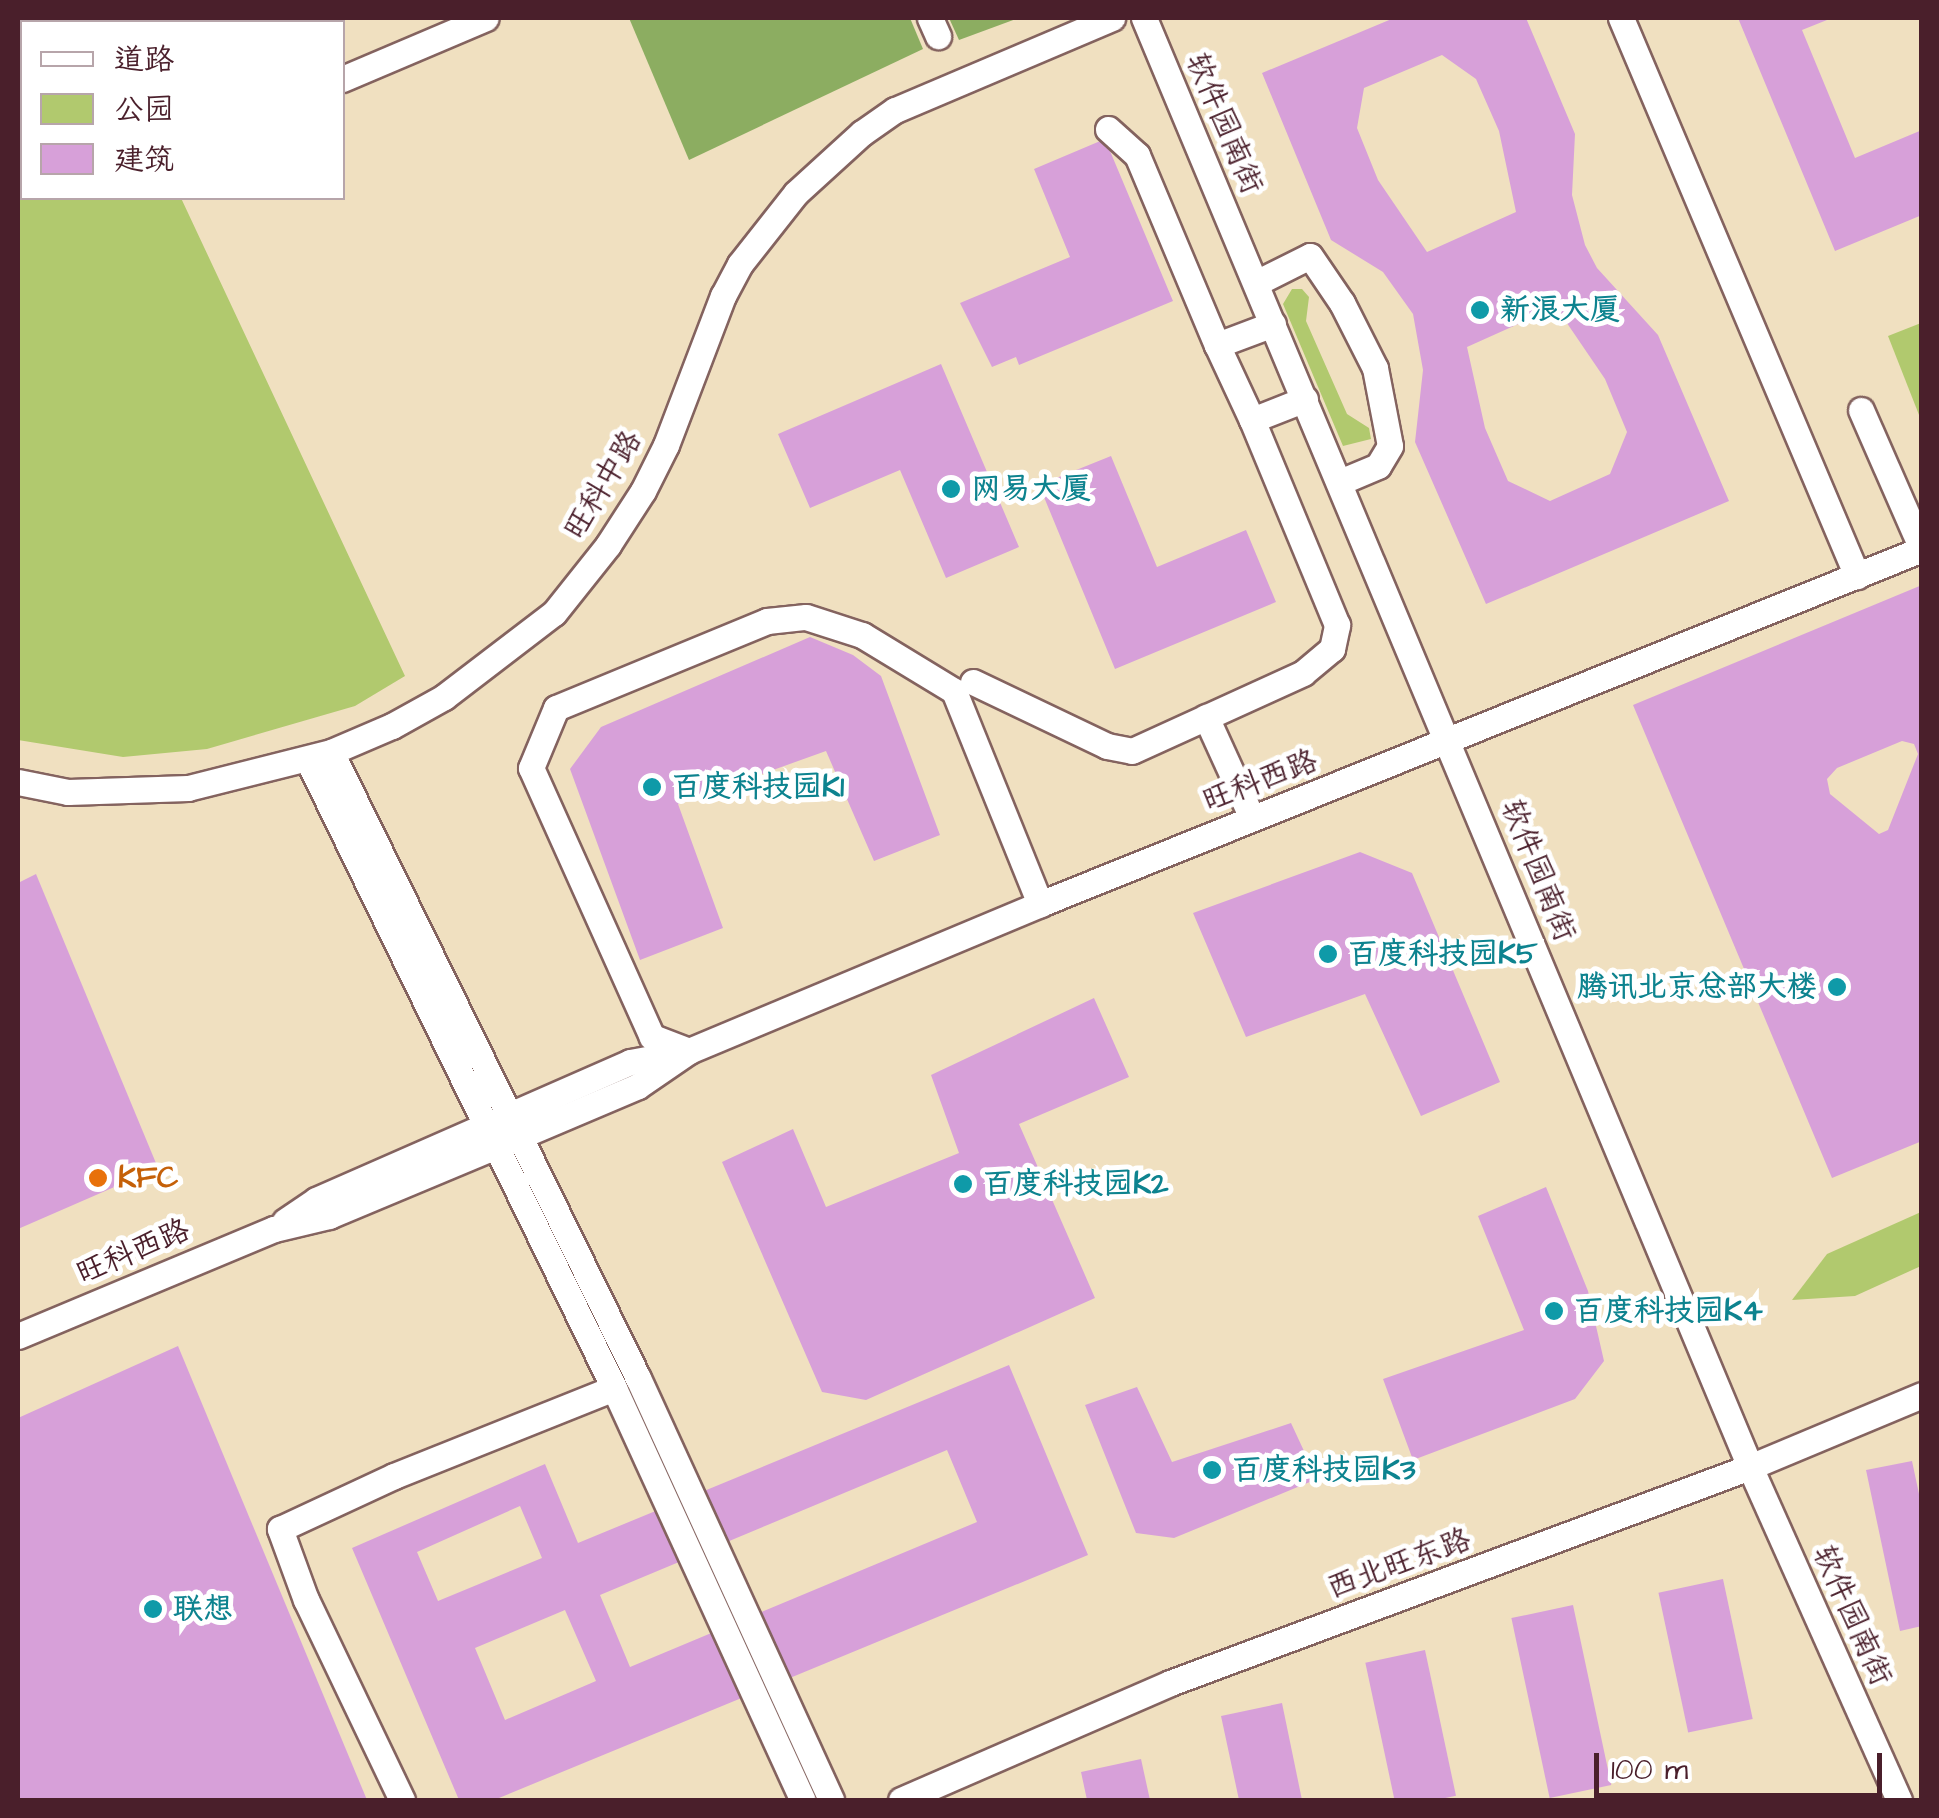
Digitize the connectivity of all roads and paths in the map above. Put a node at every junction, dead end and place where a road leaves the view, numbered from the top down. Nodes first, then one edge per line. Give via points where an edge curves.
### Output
1 (486, 18) edge
2 (1112, 18) edge
3 (1144, 18) edge
4 (1622, 18) edge
5 (345, 78) edge
6 (1108, 129) dead end
7 (1256, 283) junction
8 (1274, 324) junction
9 (1217, 344) junction
10 (1304, 399) junction
11 (1861, 410) dead end
12 (1252, 420) junction
13 (1340, 482) junction
14 (1922, 549) edge
15 (1856, 576) junction
16 (973, 682) dead end
17 (1206, 717) junction
18 (1450, 742) junction
19 (319, 756) junction
20 (18, 782) edge
21 (1252, 818) junction
22 (1040, 904) junction
23 (689, 1051) junction
24 (502, 1131) junction
25 (18, 1336) edge
26 (614, 1388) junction
27 (1922, 1395) edge
28 (1750, 1466) junction
29 (402, 1800) edge
30 (803, 1800) edge
31 (832, 1800) edge
32 (902, 1800) edge
33 (1899, 1800) edge

1 - 5 street
2 - 19 street, 旺科中路 via 895,110 824,164 740,264 644,491 554,613 444,697
3 - 7 street, 软件园南街
4 - 15 street
6 - 9 street via 1136,155
7 - 8 street, 软件园南街
7 - 13 street via 1310,256 1375,368 1390,446 1378,466
8 - 9 street
8 - 10 street, 软件园南街
9 - 12 street
10 - 12 street
10 - 13 street, 软件园南街
11 - 14 street
12 - 17 street via 1336,624 1332,649 1303,673
13 - 18 street, 软件园南街
14 - 15 street, 旺科西路
15 - 18 street, 旺科西路
16 - 17 street via 1107,746 1132,750
17 - 21 street
18 - 21 street, 旺科西路
18 - 28 street, 软件园南街
19 - 20 street, 旺科中路 via 188,788 68,792
19 - 24 street
21 - 22 street, 旺科西路
22 - 23 street, 旺科西路
22 - 23 street via 954,692 862,635 806,617 767,622 556,708 532,768 652,1037
23 - 24 street, 旺科西路 via 630,1062
24 - 25 street, 旺科西路 via 316,1200 274,1228
24 - 26 street
24 - 31 street via 638,1378
26 - 29 street via 280,1529 306,1600
26 - 30 street
27 - 28 street, 西北旺东路
28 - 32 street, 西北旺东路 via 1170,1683
28 - 33 street, 软件园南街

